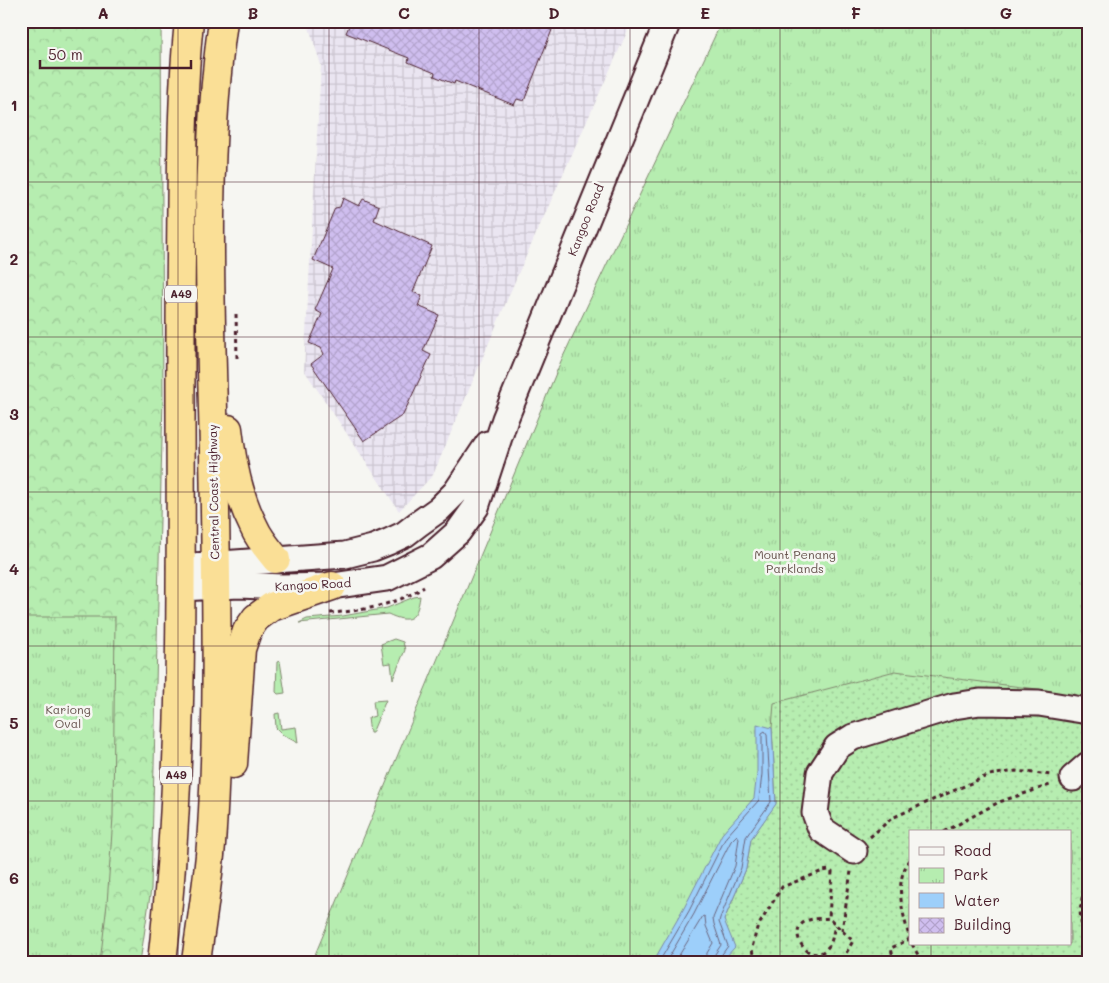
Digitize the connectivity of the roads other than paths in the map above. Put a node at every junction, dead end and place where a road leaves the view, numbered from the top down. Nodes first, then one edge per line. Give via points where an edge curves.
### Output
1 (189, 21) edge
2 (223, 21) edge
3 (668, 21) edge
4 (210, 272) junction
5 (505, 419) junction
6 (418, 524) junction
7 (345, 555) junction
8 (276, 559) junction
9 (423, 573) junction
10 (215, 576) junction
11 (180, 577) junction
12 (332, 586) junction
13 (1088, 711) edge
14 (210, 846) junction
15 (854, 851) road end
16 (162, 962) edge
17 (196, 962) edge

1 - 11 highway, A49 via 183,132 180,312
2 - 4 highway, Central Coast Highway / A49 via 213,111
3 - 5 street, Kangoo Road
4 - 8 highway via 224,321 226,418 235,473 254,528
4 - 10 highway, Central Coast Highway / A49
5 - 6 street, Kangoo Road via 456,492
5 - 9 street, Kangoo Road via 476,507 458,532 432,556
6 - 7 street, Kangoo Road via 388,542
6 - 9 street via 417,545
7 - 8 street, Kangoo Road
7 - 9 street via 408,552
8 - 10 street, Kangoo Road
9 - 12 street, Kangoo Road
10 - 11 street, Kangoo Road
10 - 12 street, Kangoo Road
10 - 14 highway, Central Coast Highway / A49 via 217,714
11 - 16 highway, A49 via 176,796
12 - 14 highway via 271,606 256,618 247,631 241,650 233,761
13 - 15 street via 1039,702 980,702 954,706 853,737 837,747 820,773 815,813 821,829
14 - 17 highway, Central Coast Highway / A49

